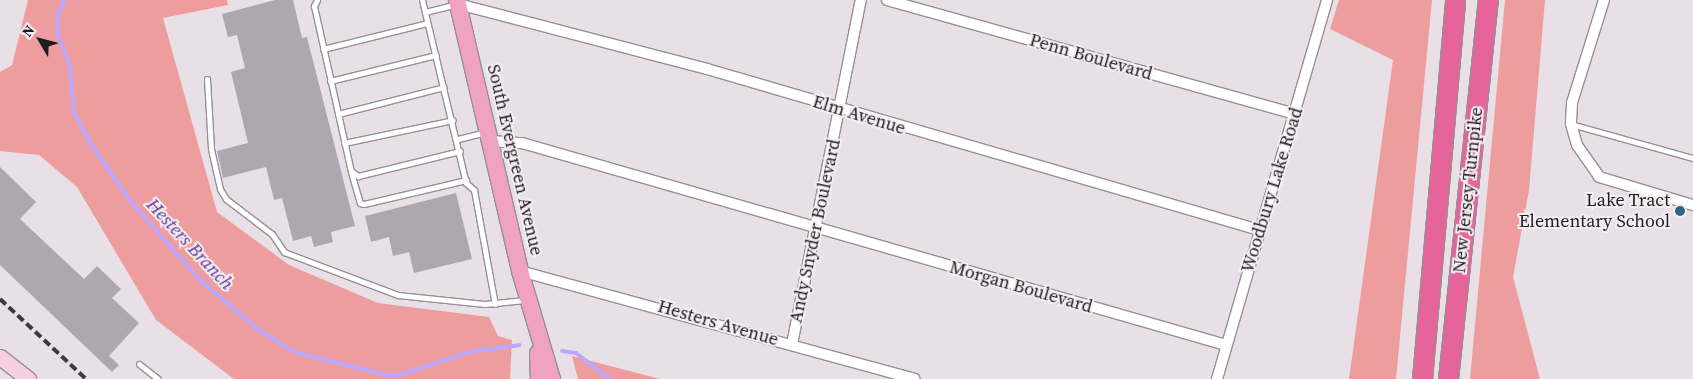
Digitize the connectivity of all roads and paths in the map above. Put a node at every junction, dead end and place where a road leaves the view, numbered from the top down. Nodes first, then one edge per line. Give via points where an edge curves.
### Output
1 (317, 0) edge
2 (422, 0) edge
3 (861, 0) edge
4 (887, 0) edge
5 (1327, 0) edge
6 (1455, 0) edge
7 (1488, 0) edge
8 (1604, 0) edge
9 (457, 2) edge
10 (425, 12) junction
11 (427, 22) junction
12 (323, 49) junction
13 (436, 55) junction
14 (207, 79) dead end
15 (330, 81) junction
16 (444, 88) junction
17 (839, 111) junction
18 (338, 114) junction
19 (1295, 114) junction
20 (453, 120) junction
21 (1571, 124) junction
22 (490, 136) junction
23 (458, 139) junction
24 (344, 143) junction
25 (460, 151) junction
26 (1693, 158) edge
27 (350, 171) junction
28 (466, 180) junction
29 (1693, 205) edge
30 (817, 229) junction
31 (1259, 230) junction
32 (520, 271) junction
33 (528, 300) junction
34 (495, 304) junction
35 (536, 328) junction
36 (792, 344) junction
37 (1226, 345) junction
38 (0, 357) edge
39 (139, 364) dead end
40 (28, 379) edge
41 (158, 379) edge
42 (539, 379) edge
43 (552, 379) edge
44 (915, 379) edge
45 (1217, 379) edge
46 (1422, 379) edge
47 (1448, 379) edge

1 - 12 lane via 314,6
2 - 10 lane
3 - 17 street, Andy Snyder Boulevard
4 - 19 street, Penn Boulevard
5 - 19 street, Woodbury Lake Road
6 - 46 highway, New Jersey Turnpike
7 - 47 highway, New Jersey Turnpike
8 - 21 street via 1572,102
9 - 10 lane
9 - 17 street, Elm Avenue via 716,72
9 - 22 main road, South Evergreen Avenue
10 - 11 lane
11 - 12 lane
11 - 13 lane
12 - 15 lane
13 - 15 lane
13 - 16 lane
14 - 34 lane via 211,149 220,189 226,199 272,234 284,252 323,270 398,295
15 - 18 lane
16 - 18 lane
16 - 20 lane
17 - 30 street, Andy Snyder Boulevard
17 - 31 street, Elm Avenue
18 - 24 lane
19 - 31 street, Woodbury Lake Road
20 - 23 lane
20 - 24 lane
21 - 26 lane
21 - 29 street via 1577,145 1599,177
22 - 23 lane
22 - 30 street, Morgan Boulevard
22 - 32 main road, South Evergreen Avenue
23 - 25 lane
24 - 27 lane
25 - 27 lane via 358,176
25 - 28 lane
27 - 28 lane via 360,203 364,204
28 - 34 lane via 474,190
30 - 36 street, Andy Snyder Boulevard
30 - 37 street, Morgan Boulevard
31 - 37 street, Woodbury Lake Road
32 - 33 main road, South Evergreen Avenue
32 - 36 street, Hesters Avenue
33 - 34 lane
33 - 35 main road, South Evergreen Avenue
35 - 42 main road, South Evergreen Avenue
35 - 43 main road, South Evergreen Avenue
36 - 44 street, Hesters Avenue
37 - 45 street, Woodbury Lake Road
38 - 40 street
39 - 41 lane

